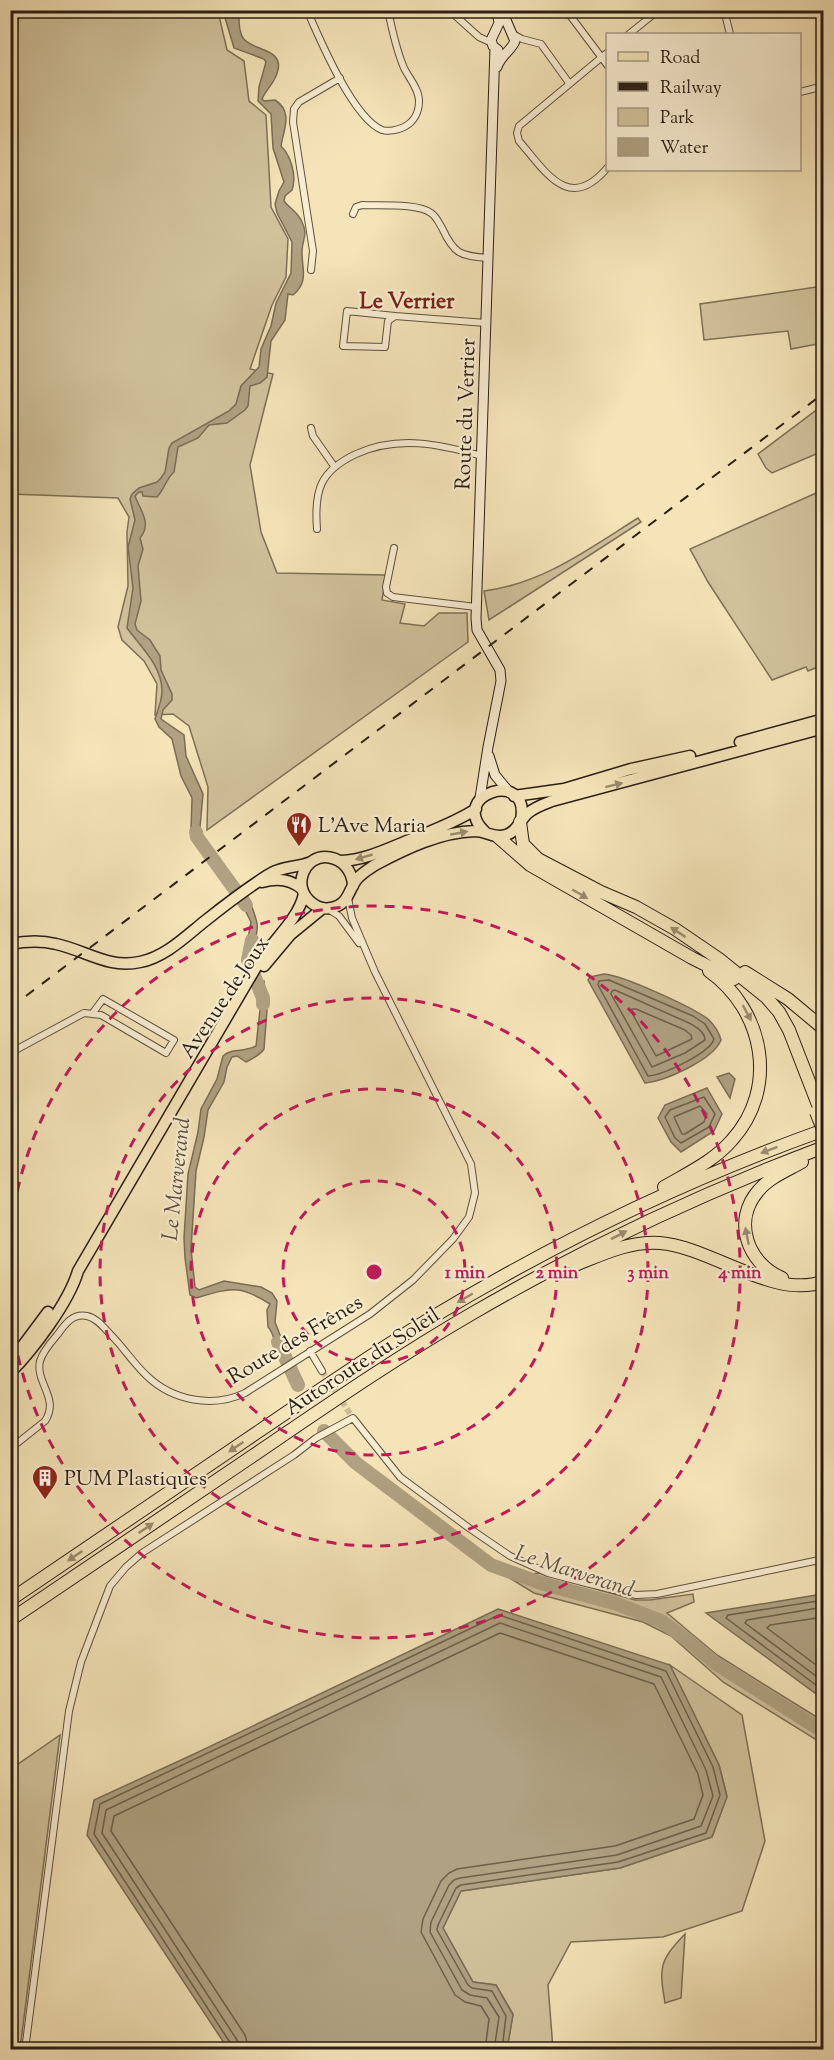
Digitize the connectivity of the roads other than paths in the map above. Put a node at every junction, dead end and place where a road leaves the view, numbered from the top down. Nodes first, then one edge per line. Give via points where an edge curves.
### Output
1 (308, 10) edge
2 (388, 10) edge
3 (448, 10) edge
4 (497, 10) edge
5 (566, 10) edge
6 (658, 10) edge
7 (724, 10) edge
8 (512, 32) junction
9 (630, 33) edge
10 (730, 33) edge
11 (494, 39) junction
12 (529, 40) junction
13 (510, 48) junction
14 (606, 54) edge
15 (600, 58) junction
16 (606, 64) edge
17 (494, 75) junction
18 (340, 78) junction
19 (569, 83) junction
20 (824, 87) edge
21 (801, 92) edge
22 (606, 169) edge
23 (353, 214) dead end
24 (488, 258) junction
25 (311, 270) dead end
26 (395, 316) junction
27 (486, 323) junction
28 (312, 428) dead end
29 (482, 456) junction
30 (334, 466) junction
31 (317, 528) dead end
32 (394, 548) dead end
33 (476, 607) junction
34 (824, 719) edge
35 (824, 728) edge
36 (488, 747) junction
37 (512, 794) junction
38 (478, 804) junction
39 (521, 821) junction
40 (485, 832) junction
41 (498, 837) junction
42 (341, 861) junction
43 (311, 862) junction
44 (252, 886) junction
45 (352, 886) junction
46 (303, 892) junction
47 (348, 898) junction
48 (325, 908) junction
49 (10, 944) edge
50 (363, 948) junction
51 (692, 958) junction
52 (719, 960) junction
53 (261, 965) junction
54 (92, 1014) junction
55 (824, 1029) edge
56 (10, 1053) edge
57 (820, 1114) edge
58 (824, 1131) edge
59 (824, 1148) edge
60 (609, 1221) junction
61 (78, 1271) junction
62 (824, 1276) edge
63 (824, 1281) edge
64 (511, 1291) junction
65 (310, 1351) junction
66 (10, 1363) edge
67 (322, 1371) tunnel mouth
68 (10, 1373) edge
69 (10, 1449) edge
70 (824, 1559) edge
71 (10, 1600) edge
72 (10, 1620) edge
73 (25, 2049) edge

1 - 18 street
2 - 18 street via 392,36 419,99 414,119 405,127 384,131 365,118
3 - 11 street via 475,32
4 - 8 main road, Route du Verrier
4 - 11 main road, Route du Verrier via 499,23
5 - 15 street
6 - 9 street
7 - 10 street
8 - 11 main road via 503,28
8 - 12 street
8 - 13 main road
11 - 13 main road via 501,51
11 - 17 main road, Route du Verrier
12 - 13 street
12 - 19 street via 543,46
13 - 17 main road, Route du Verrier
14 - 15 street
15 - 16 street
15 - 19 street
17 - 24 main road, Route du Verrier
18 - 25 street via 294,108 295,142 313,251
19 - 22 street via 519,126 519,141 554,181 566,187 588,186
20 - 21 street
23 - 24 street via 362,205 422,208 433,213 449,245 457,252
24 - 27 main road, Route du Verrier
26 - 26 street via 347,311 344,346 385,347 388,321
26 - 27 street
27 - 29 main road, Route du Verrier
28 - 30 street
29 - 30 street via 448,447 390,443
29 - 33 main road, Route du Verrier
30 - 31 street via 318,494
32 - 33 street via 387,593 393,597
33 - 36 main road, Route du Verrier via 477,630 500,670 501,681
34 - 37 main road via 564,789
39 -> 35 main road via 552,801
36 - 37 main road, Route du Verrier via 495,775
36 - 38 main road, Route du Verrier
37 - 38 main road via 494,790
37 - 39 main road via 522,810
38 - 40 main road via 477,822
38 -> 42 main road via 443,826 359,859
39 - 41 main road via 509,834
52 -> 39 highway via 636,907 538,859 523,844
40 - 41 main road
45 -> 40 main road via 366,870 420,844 451,835
41 -> 51 highway via 530,865
42 - 43 main road via 326,857
42 - 45 main road via 350,872
43 - 44 main road via 276,870
43 - 46 main road via 304,872
44 - 46 main road via 282,880
44 - 49 main road via 172,948 141,962 122,965 35,940
45 - 47 main road
46 - 48 main road via 315,906
46 - 53 main road, Avenue de Joux via 298,909
47 - 48 main road via 339,906
47 - 50 street, Route des Frênes
48 - 50 street, Route des Frênes via 342,920
48 - 53 main road, Avenue de Joux via 290,935
50 - 65 street, Route des Frênes via 471,1164 475,1193 469,1218 413,1280 370,1314
51 - 57 highway via 733,978 770,1009
51 -> 60 highway via 727,986 751,1020 760,1057 756,1097 744,1125 724,1148
52 - 55 highway via 773,988
52 - 57 highway via 759,991 778,1012 794,1042
53 - 61 main road, Avenue de Joux
54 - 54 street via 101,1015 166,1053 174,1040 103,999
54 - 56 street via 84,1012
57 - 58 highway, bridge
58 -> 60 highway, Autoroute du Soleil via 734,1164
62 -> 59 highway via 799,1281 772,1274 752,1253 745,1225 749,1204 763,1186
64 -> 59 highway, Autoroute du Soleil via 642,1224
60 -> 71 highway, Autoroute du Soleil via 430,1318
61 - 66 main road, Avenue de Joux via 69,1278
61 - 68 main road, Avenue de Joux via 41,1336
63 - 64 highway via 806,1286 782,1284 681,1247 648,1243 607,1252
72 -> 64 highway, Autoroute du Soleil via 384,1368
65 - 67 street
65 - 69 street, Route des Frênes via 239,1396 197,1401 153,1381 94,1318 75,1317 41,1360 40,1371 51,1405 49,1415
70 - 73 street via 636,1595 548,1573 510,1556 400,1477 353,1418 316,1438 142,1553 110,1586 81,1662 69,1711

